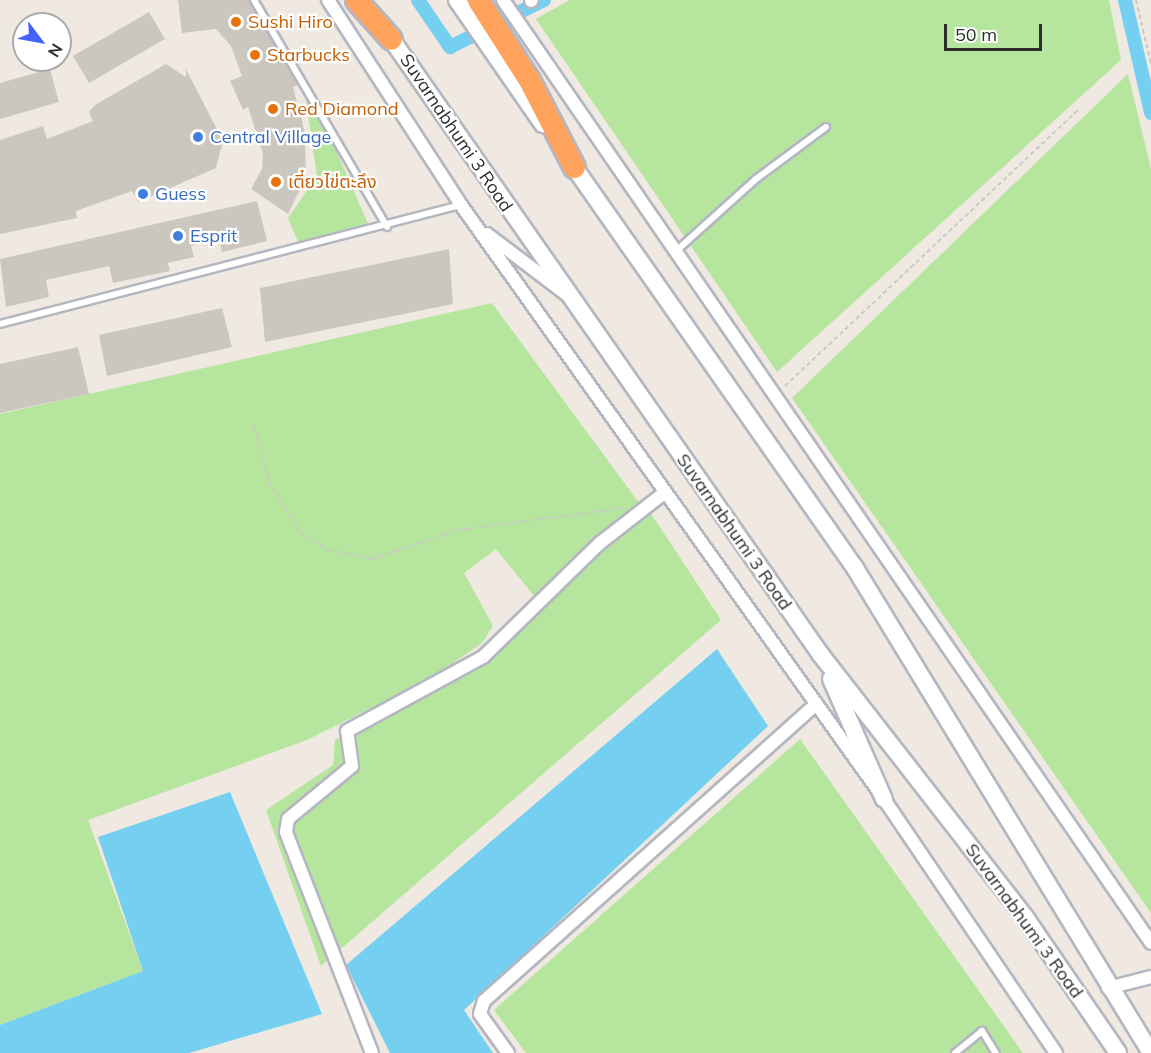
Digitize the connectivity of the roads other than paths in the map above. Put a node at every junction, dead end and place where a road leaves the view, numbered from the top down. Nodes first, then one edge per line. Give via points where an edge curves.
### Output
1 (254, 0) edge
2 (328, 0) edge
3 (356, 0) edge
4 (364, 0) edge
5 (503, 0) edge
6 (470, 4) edge
7 (391, 39) junction
8 (505, 39) junction
9 (826, 127) dead end
10 (574, 167) joint
11 (461, 205) junction
12 (387, 227) junction
13 (478, 227) junction
14 (674, 252) junction
15 (567, 295) junction
16 (0, 324) edge
17 (664, 493) junction
18 (821, 656) junction
19 (814, 706) junction
20 (884, 799) junction
21 (1151, 943) edge
22 (1151, 977) edge
23 (1108, 988) junction
24 (372, 1053) edge
25 (508, 1053) edge
26 (955, 1053) edge
27 (996, 1053) edge
28 (1056, 1053) edge
29 (1118, 1053) edge
30 (1151, 1053) edge

1 - 12 lane
2 - 11 street
3 - 7 highway
4 - 7 main road, Suvarnabhumi 3 Road
5 - 8 street
6 - 8 highway
7 - 15 main road, Suvarnabhumi 3 Road
8 - 10 highway
8 - 14 street
9 - 14 lane via 756,179
10 - 23 main road, Suvarnabhumi 3 Road via 861,578
11 - 12 lane
11 - 13 street
12 - 16 lane
13 - 15 street
13 - 17 street
14 - 21 street
15 - 18 main road, Suvarnabhumi 3 Road
17 - 19 street
17 - 24 street via 600,543 483,657 347,731 352,766 288,819 286,832
18 - 20 main road
18 - 29 main road, Suvarnabhumi 3 Road via 1025,917
19 - 20 street
19 - 25 street via 490,994 480,1014
20 - 28 street
22 - 23 street
23 - 30 main road, Suvarnabhumi 3 Road
26 - 27 lane via 982,1031

